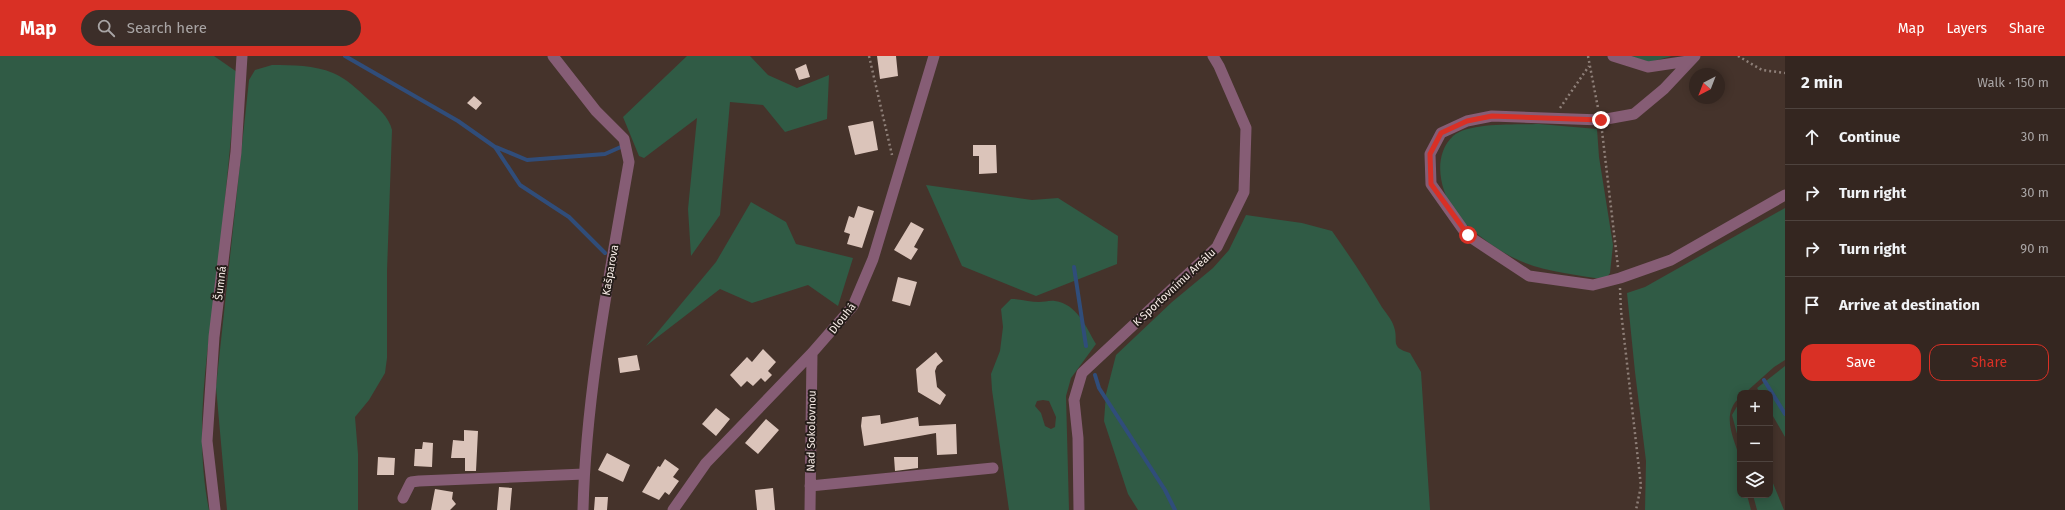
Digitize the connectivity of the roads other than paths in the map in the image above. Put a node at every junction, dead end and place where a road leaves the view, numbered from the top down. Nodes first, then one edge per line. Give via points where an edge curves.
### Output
1 (242, 56) edge
2 (553, 56) edge
3 (934, 56) edge
4 (1213, 56) edge
5 (1613, 56) edge
6 (1692, 59) edge
7 (1785, 195) edge
8 (812, 353) junction
9 (993, 468) dead end
10 (584, 474) junction
11 (810, 486) junction
12 (404, 498) dead end
13 (215, 510) edge
14 (583, 510) edge
15 (673, 510) edge
16 (810, 510) edge
17 (1079, 510) edge

1 - 13 street, Šumná via 236,152 214,337 207,441
2 - 10 street, Kašparova via 596,111 624,139 629,162 596,351
3 - 8 street, Dlouhá via 873,259 853,306
4 - 17 street, K Sportovnímu Areálu via 1246,128 1244,192 1217,247 1082,373 1074,400 1078,438
5 - 6 street via 1648,68
6 - 7 street via 1664,89 1634,114 1601,120 1492,116 1467,121 1441,133 1430,154 1431,184 1468,235 1529,276 1593,285 1671,260
8 - 11 street, Nad Sokolovnou
8 - 15 street, Dlouhá via 706,463
9 - 11 street
10 - 12 street via 411,482
10 - 14 street, Kašparova
11 - 16 street, Nad Sokolovnou

